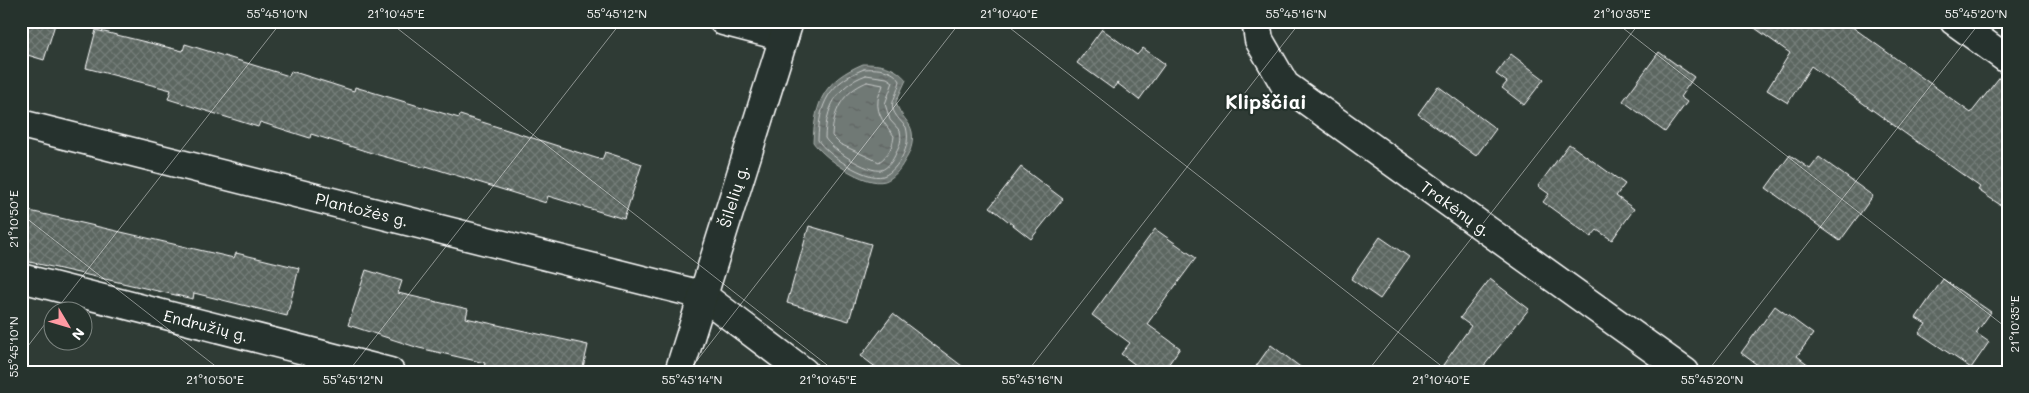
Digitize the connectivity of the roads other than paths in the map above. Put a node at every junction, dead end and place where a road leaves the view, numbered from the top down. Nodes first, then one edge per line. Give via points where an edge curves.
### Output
1 (723, 21) edge
2 (1256, 21) edge
3 (1954, 21) edge
4 (786, 29) edge
5 (2008, 60) edge
6 (21, 124) edge
7 (21, 278) edge
8 (702, 295) junction
9 (390, 372) edge
10 (679, 372) edge
11 (804, 372) edge
12 (1685, 372) edge

1 - 4 street
2 - 12 street, Trakėnų g. via 1259,40 1285,85
3 - 5 street
4 - 8 street, Šilelių g.
6 - 8 street, Plantožės g.
7 - 9 street, Endružių g.
8 - 10 street, Šilelių g.
8 - 11 street

